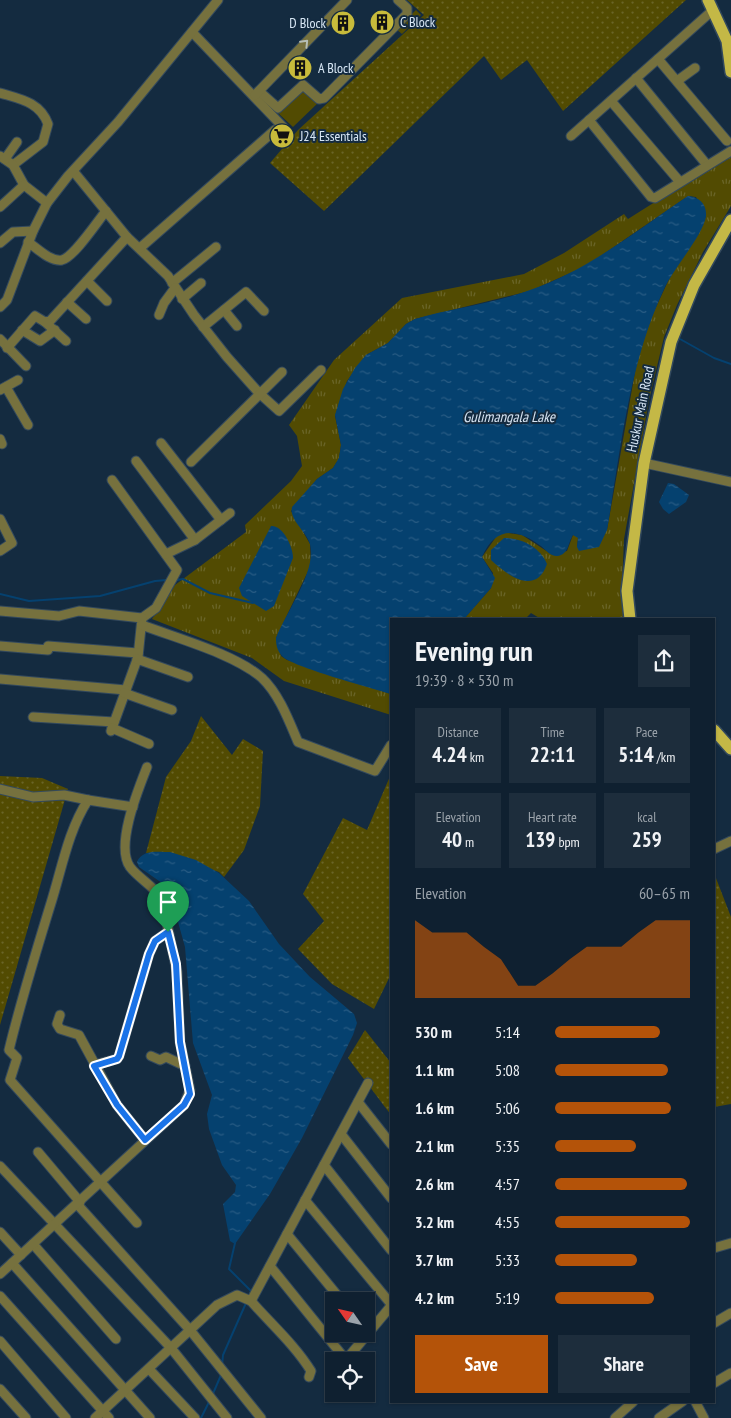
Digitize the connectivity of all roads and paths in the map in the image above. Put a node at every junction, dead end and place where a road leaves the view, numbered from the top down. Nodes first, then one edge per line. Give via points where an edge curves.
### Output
1 (218, 0) edge
2 (347, 0) edge
3 (398, 0) edge
4 (711, 5) edge
5 (192, 32) junction
6 (658, 59) junction
7 (695, 68) dead end
8 (731, 72) edge
9 (636, 78) junction
10 (677, 81) junction
11 (0, 93) edge
12 (259, 97) junction
13 (611, 101) junction
14 (589, 120) junction
15 (285, 129) dead end
16 (275, 130) dead end
17 (571, 136) dead end
18 (728, 141) dead end
19 (17, 142) dead end
20 (731, 151) edge
21 (6, 160) edge
22 (707, 165) junction
23 (74, 172) junction
24 (680, 182) junction
25 (24, 185) junction
26 (47, 203) junction
27 (0, 207) edge
28 (106, 211) junction
29 (731, 220) edge
30 (33, 231) junction
31 (127, 237) junction
32 (28, 242) junction
33 (0, 243) edge
34 (216, 247) dead end
35 (140, 248) junction
36 (87, 281) junction
37 (201, 284) dead end
38 (174, 285) junction
39 (182, 299) junction
40 (107, 301) dead end
41 (67, 302) junction
42 (0, 307) edge
43 (224, 310) junction
44 (264, 311) dead end
45 (159, 315) dead end
46 (86, 319) dead end
47 (45, 322) junction
48 (237, 326) dead end
49 (203, 327) junction
50 (22, 330) junction
51 (54, 330) junction
52 (0, 339) edge
53 (66, 342) dead end
54 (7, 348) junction
55 (26, 366) dead end
56 (321, 370) dead end
57 (282, 372) dead end
58 (18, 380) dead end
59 (3, 388) edge
60 (259, 393) junction
61 (28, 425) dead end
62 (161, 443) dead end
63 (136, 461) dead end
64 (191, 462) dead end
65 (644, 463) junction
66 (112, 480) dead end
67 (731, 482) edge
68 (230, 513) dead end
69 (0, 519) edge
70 (221, 520) junction
71 (195, 540) junction
72 (0, 551) edge
73 (166, 554) junction
74 (0, 611) edge
75 (630, 618) edge
76 (142, 622) junction
77 (0, 646) edge
78 (137, 656) junction
79 (188, 677) dead end
80 (0, 678) edge
81 (125, 691) junction
82 (172, 710) dead end
83 (32, 717) dead end
84 (112, 727) junction
85 (715, 731) edge
86 (150, 744) dead end
87 (390, 747) edge
88 (731, 749) edge
89 (147, 767) dead end
90 (0, 789) edge
91 (88, 800) junction
92 (133, 807) junction
93 (731, 841) edge
94 (715, 849) edge
95 (168, 932) junction
96 (60, 1015) dead end
97 (150, 1056) dead end
98 (94, 1066) junction
99 (185, 1066) junction
100 (368, 1083) dead end
101 (358, 1102) junction
102 (340, 1134) junction
103 (145, 1140) junction
104 (390, 1143) edge
105 (38, 1152) dead end
106 (324, 1165) junction
107 (0, 1166) edge
108 (100, 1182) junction
109 (390, 1197) edge
110 (305, 1200) junction
111 (78, 1203) junction
112 (56, 1223) junction
113 (136, 1223) dead end
114 (0, 1232) edge
115 (287, 1234) junction
116 (731, 1243) edge
117 (33, 1244) junction
118 (715, 1248) edge
119 (390, 1249) edge
120 (21, 1255) junction
121 (12, 1263) junction
122 (270, 1266) junction
123 (0, 1274) edge
124 (335, 1292) edge
125 (0, 1296) edge
126 (251, 1301) junction
127 (390, 1304) edge
128 (390, 1306) edge
129 (731, 1313) edge
130 (715, 1322) edge
131 (375, 1323) edge
132 (190, 1330) junction
133 (116, 1339) dead end
134 (0, 1341) edge
135 (359, 1342) edge
136 (171, 1348) junction
137 (338, 1352) edge
138 (352, 1352) edge
139 (149, 1369) junction
140 (731, 1373) edge
141 (309, 1378) dead end
142 (715, 1382) edge
143 (0, 1389) edge
144 (124, 1391) junction
145 (632, 1403) edge
146 (680, 1403) edge
147 (696, 1403) edge
148 (106, 1415) edge
149 (26, 1418) edge
150 (66, 1418) edge
151 (95, 1418) edge
152 (150, 1418) edge
153 (195, 1418) edge
154 (227, 1418) edge
155 (261, 1418) edge
156 (615, 1418) edge
157 (659, 1418) edge
158 (704, 1418) edge

1 - 5 street
12 -> 2 street
3 - 12 street via 407,14 324,98 319,99 303,85 278,108
4 - 6 street
4 - 8 main road via 727,41
5 - 12 street
5 - 23 street
6 - 9 street
6 - 10 street
7 - 10 street
9 - 13 street
9 - 22 street
10 - 18 street
11 - 21 street via 29,102 38,108 48,124 43,142
12 - 15 street
13 - 14 street
13 - 24 street
14 - 17 street
14 - 24 street via 651,197 660,196
16 - 35 street
19 - 21 street
20 - 22 street
21 - 25 street
22 - 24 street
23 - 26 street
23 - 28 street
25 - 26 street
25 - 27 street
26 - 30 street
28 - 31 street
28 - 32 street via 70,256 61,260 48,257
29 - 65 main road, Huskur Main Road via 694,285 673,335
30 - 32 street
30 - 33 street via 13,232
31 - 35 street
31 - 36 street
32 - 42 street via 7,300
34 - 38 street
35 - 38 street
36 - 40 street
36 - 41 street
37 - 39 street
38 - 39 street
38 - 45 street
39 - 49 street
41 - 46 street
41 - 47 street via 50,321
43 - 44 street via 246,292
43 - 48 street
43 - 49 street
47 - 50 street via 35,316
47 - 51 street
49 - 60 street
50 - 51 street via 40,341
50 - 54 street
51 - 53 street
52 - 54 street
54 - 55 street
56 - 60 street via 279,411
57 - 60 street
58 - 59 street
59 - 61 street
60 - 64 street
62 - 70 street
63 - 71 street
65 - 67 street
65 - 75 main road, Huskur Main Road via 627,591
66 - 73 street
68 - 70 street
69 - 72 street via 12,543
70 - 71 street
71 - 73 street
73 - 76 street via 177,570 156,608
74 - 76 street via 59,616 79,611
76 - 78 street
76 - 87 street via 227,658 263,679 298,742 375,771
77 - 78 street via 48,650 48,646
78 - 79 street
78 - 81 street
80 - 81 street
81 - 82 street
81 - 84 street
83 - 84 street
84 - 86 street
85 - 88 main road
89 - 92 street
90 - 91 street via 33,797 64,795
91 - 92 street
91 - 108 street via 68,842 9,1050 17,1058 10,1080
92 - 95 street via 125,855 131,868 160,896
93 - 94 street
95 - 98 street via 155,941 149,954 119,1056
95 - 99 street via 178,972 180,1042
96 - 98 street via 57,1024 60,1029 79,1035
97 - 99 street via 160,1060 166,1057
98 - 103 street via 117,1105
99 - 103 street via 190,1090 187,1100
100 - 101 street
101 - 102 street
101 - 104 street
102 - 106 street
102 - 109 street
103 - 108 street
105 - 111 street
106 - 110 street
106 - 119 street
107 - 112 street
108 - 111 street
108 - 113 street
110 - 115 street
110 - 127 street
111 - 112 street
111 - 132 street
112 - 117 street
112 - 136 street
114 - 120 street
115 - 122 street
115 - 124 street
116 - 118 street
117 - 120 street
117 - 133 street
120 - 121 street
121 - 123 street
121 - 144 street
122 - 126 street
122 - 137 street
125 - 148 street
126 - 132 street via 237,1295 226,1299
126 - 141 street via 300,1352 311,1371
128 - 131 street
129 - 130 street
132 - 136 street
132 - 155 street
134 - 150 street
135 - 138 street
136 - 139 street
136 - 154 street
139 - 144 street
139 - 153 street
140 - 142 street
143 - 149 street
144 - 148 street
144 - 152 street
145 - 156 street
146 - 157 street
147 - 158 street
148 - 151 street

